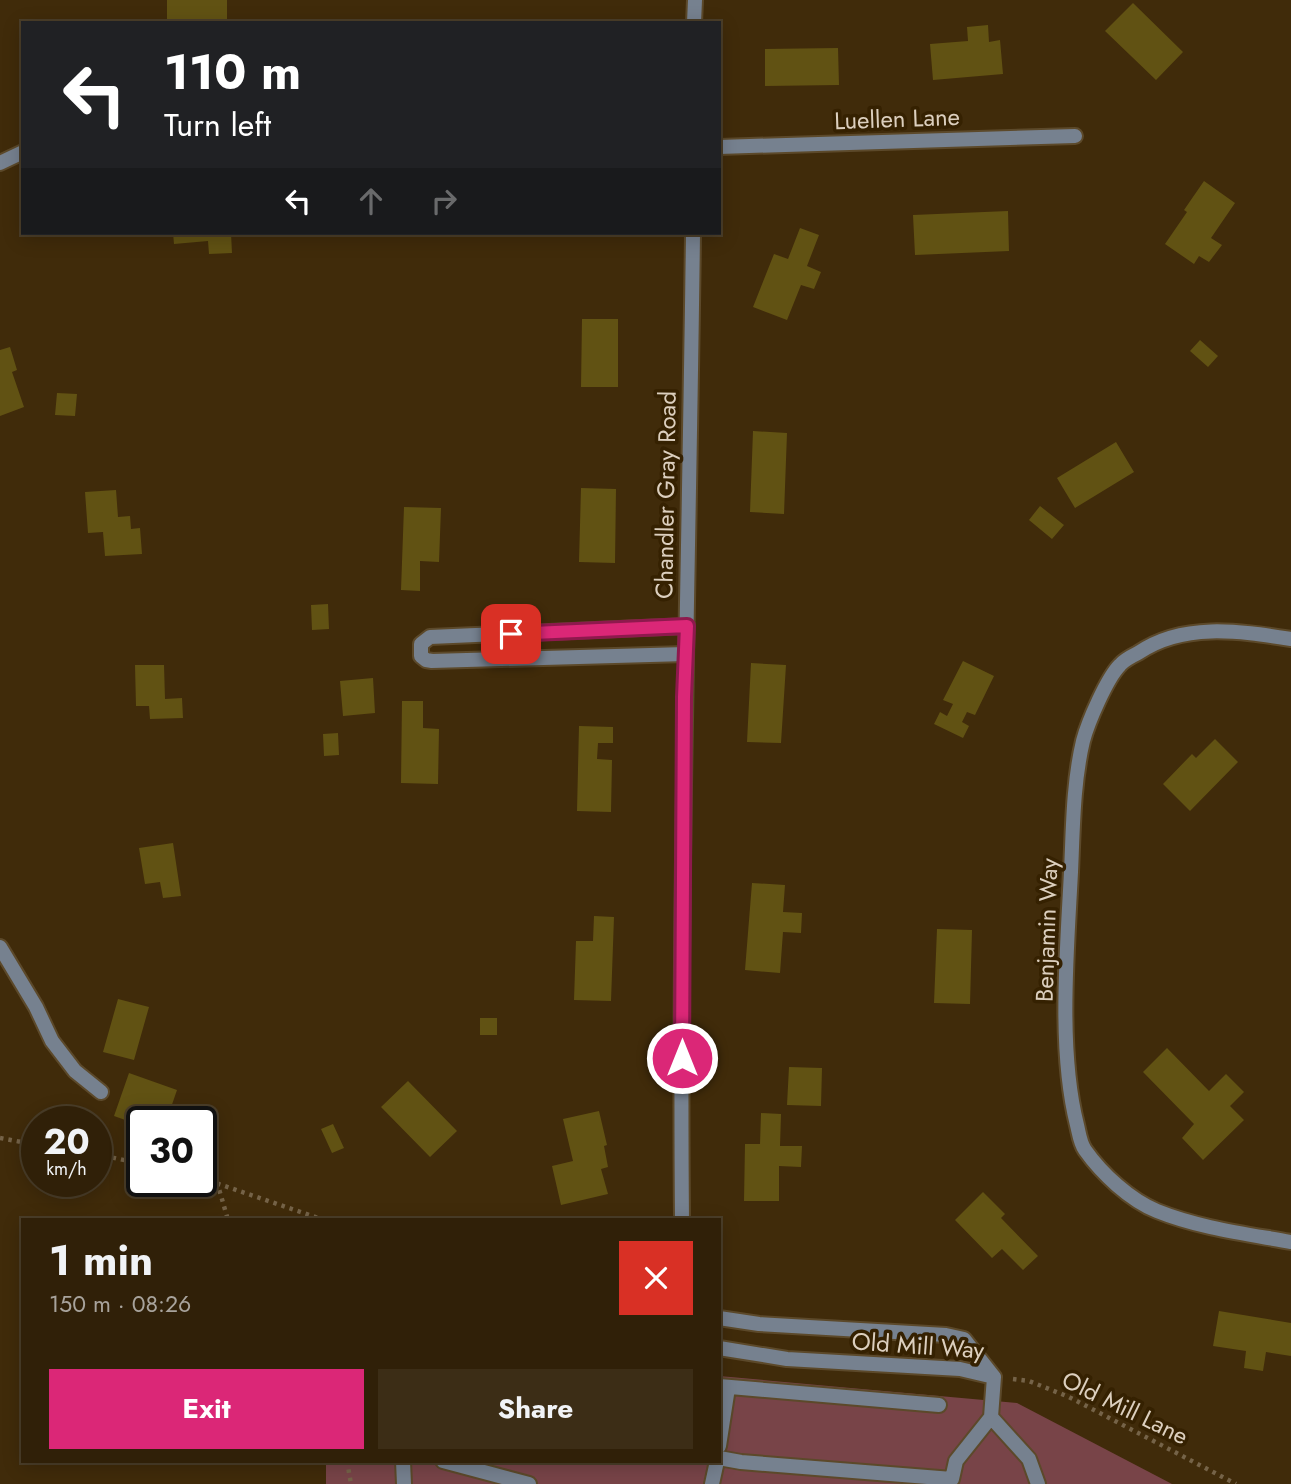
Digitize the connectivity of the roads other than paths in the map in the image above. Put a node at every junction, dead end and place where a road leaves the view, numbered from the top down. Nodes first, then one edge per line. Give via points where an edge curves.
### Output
1 (695, 0) edge
2 (694, 21) edge
3 (1075, 136) dead end
4 (721, 147) edge
5 (21, 153) edge
6 (0, 163) edge
7 (693, 235) edge
8 (687, 626) junction
9 (1291, 639) edge
10 (685, 654) junction
11 (0, 947) edge
12 (101, 1092) dead end
13 (682, 1218) edge
14 (1291, 1242) edge
15 (721, 1318) edge
16 (721, 1348) edge
17 (994, 1377) junction
18 (723, 1387) edge
19 (939, 1405) dead end
20 (721, 1416) edge
21 (991, 1417) junction
22 (721, 1460) edge
23 (403, 1463) edge
24 (451, 1463) edge
25 (717, 1463) edge
26 (952, 1482) edge
27 (404, 1484) edge
28 (530, 1484) edge
29 (712, 1484) edge
30 (1038, 1484) edge

1 - 2 street
3 - 4 street, Luellen Lane
5 - 6 street
7 - 8 street, Chandler Gray Road
8 - 10 street, Chandler Gray Road
8 - 10 street via 430,637 421,644 421,656 426,660
9 - 14 street, Benjamin Way via 1194,631 1153,642 1120,665 1097,704 1084,740 1075,799 1066,1043 1071,1103 1083,1148 1105,1173 1156,1210 1227,1231
10 - 13 street, Chandler Gray Road
11 - 12 street via 52,1041 75,1071
15 - 17 street, Old Mill Way via 946,1335 964,1339
16 - 17 street, Old Mill Way via 787,1360 960,1369
17 - 21 street
18 - 19 street
18 - 20 street
21 - 26 street via 956,1461
21 - 30 street via 1030,1459
22 - 26 street
23 - 27 street
24 - 28 street
25 - 29 street

